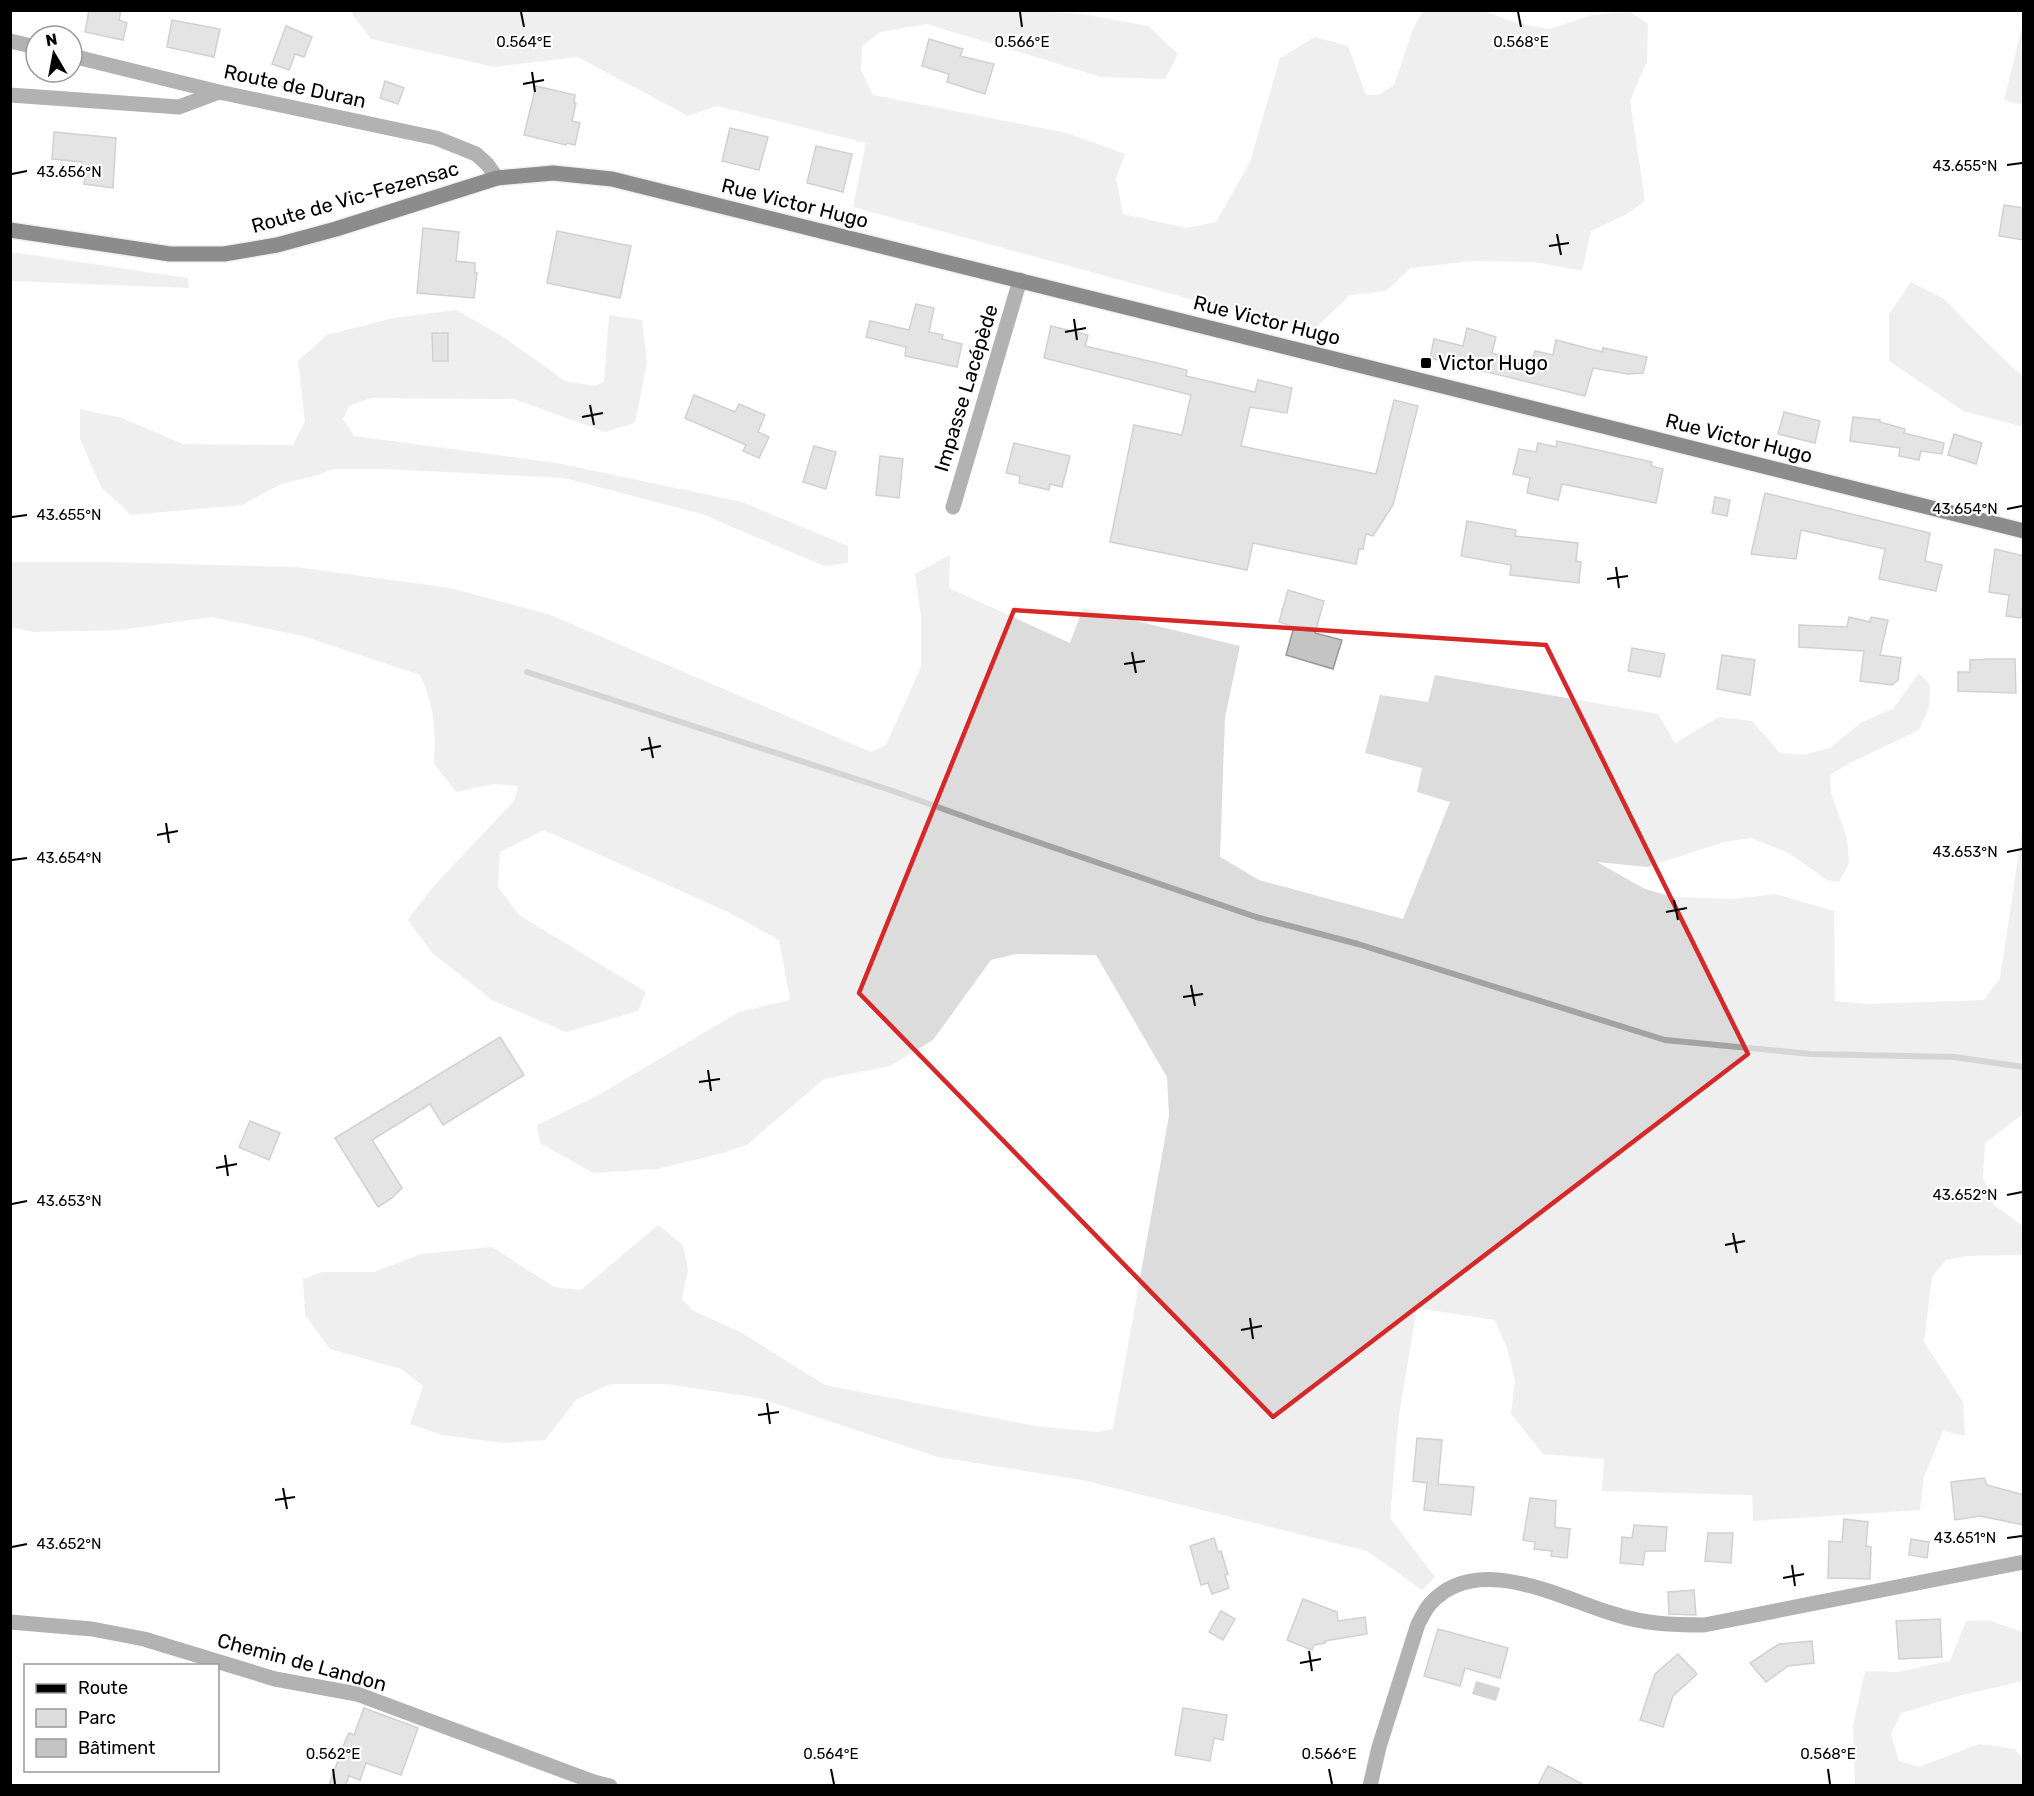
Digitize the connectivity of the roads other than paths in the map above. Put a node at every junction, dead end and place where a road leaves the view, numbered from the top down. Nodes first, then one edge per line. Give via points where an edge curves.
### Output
1 (84, 59) edge
2 (219, 92) junction
3 (10, 95) edge
4 (497, 178) junction
5 (10, 230) edge
6 (1020, 280) junction
7 (953, 507) dead end
8 (2024, 531) edge
9 (2024, 1562) edge
10 (10, 1622) edge
11 (610, 1785) edge
12 (1370, 1785) edge

1 - 2 street, Route de Duran
2 - 3 street via 179,107
2 - 4 street, Route de Duran via 436,138 476,154
4 - 5 main road, Route de Vic-Fezensac via 336,229 224,254 170,254
4 - 6 main road, Rue Victor Hugo via 553,174 612,179
6 - 7 street, Impasse Lacépède
6 - 8 main road, Rue Victor Hugo
9 - 12 street via 1704,1625 1664,1625 1615,1615 1542,1588 1493,1579 1459,1584 1429,1605 1418,1624
10 - 11 street, Chemin de Landon via 92,1629 144,1639 275,1679 357,1695

